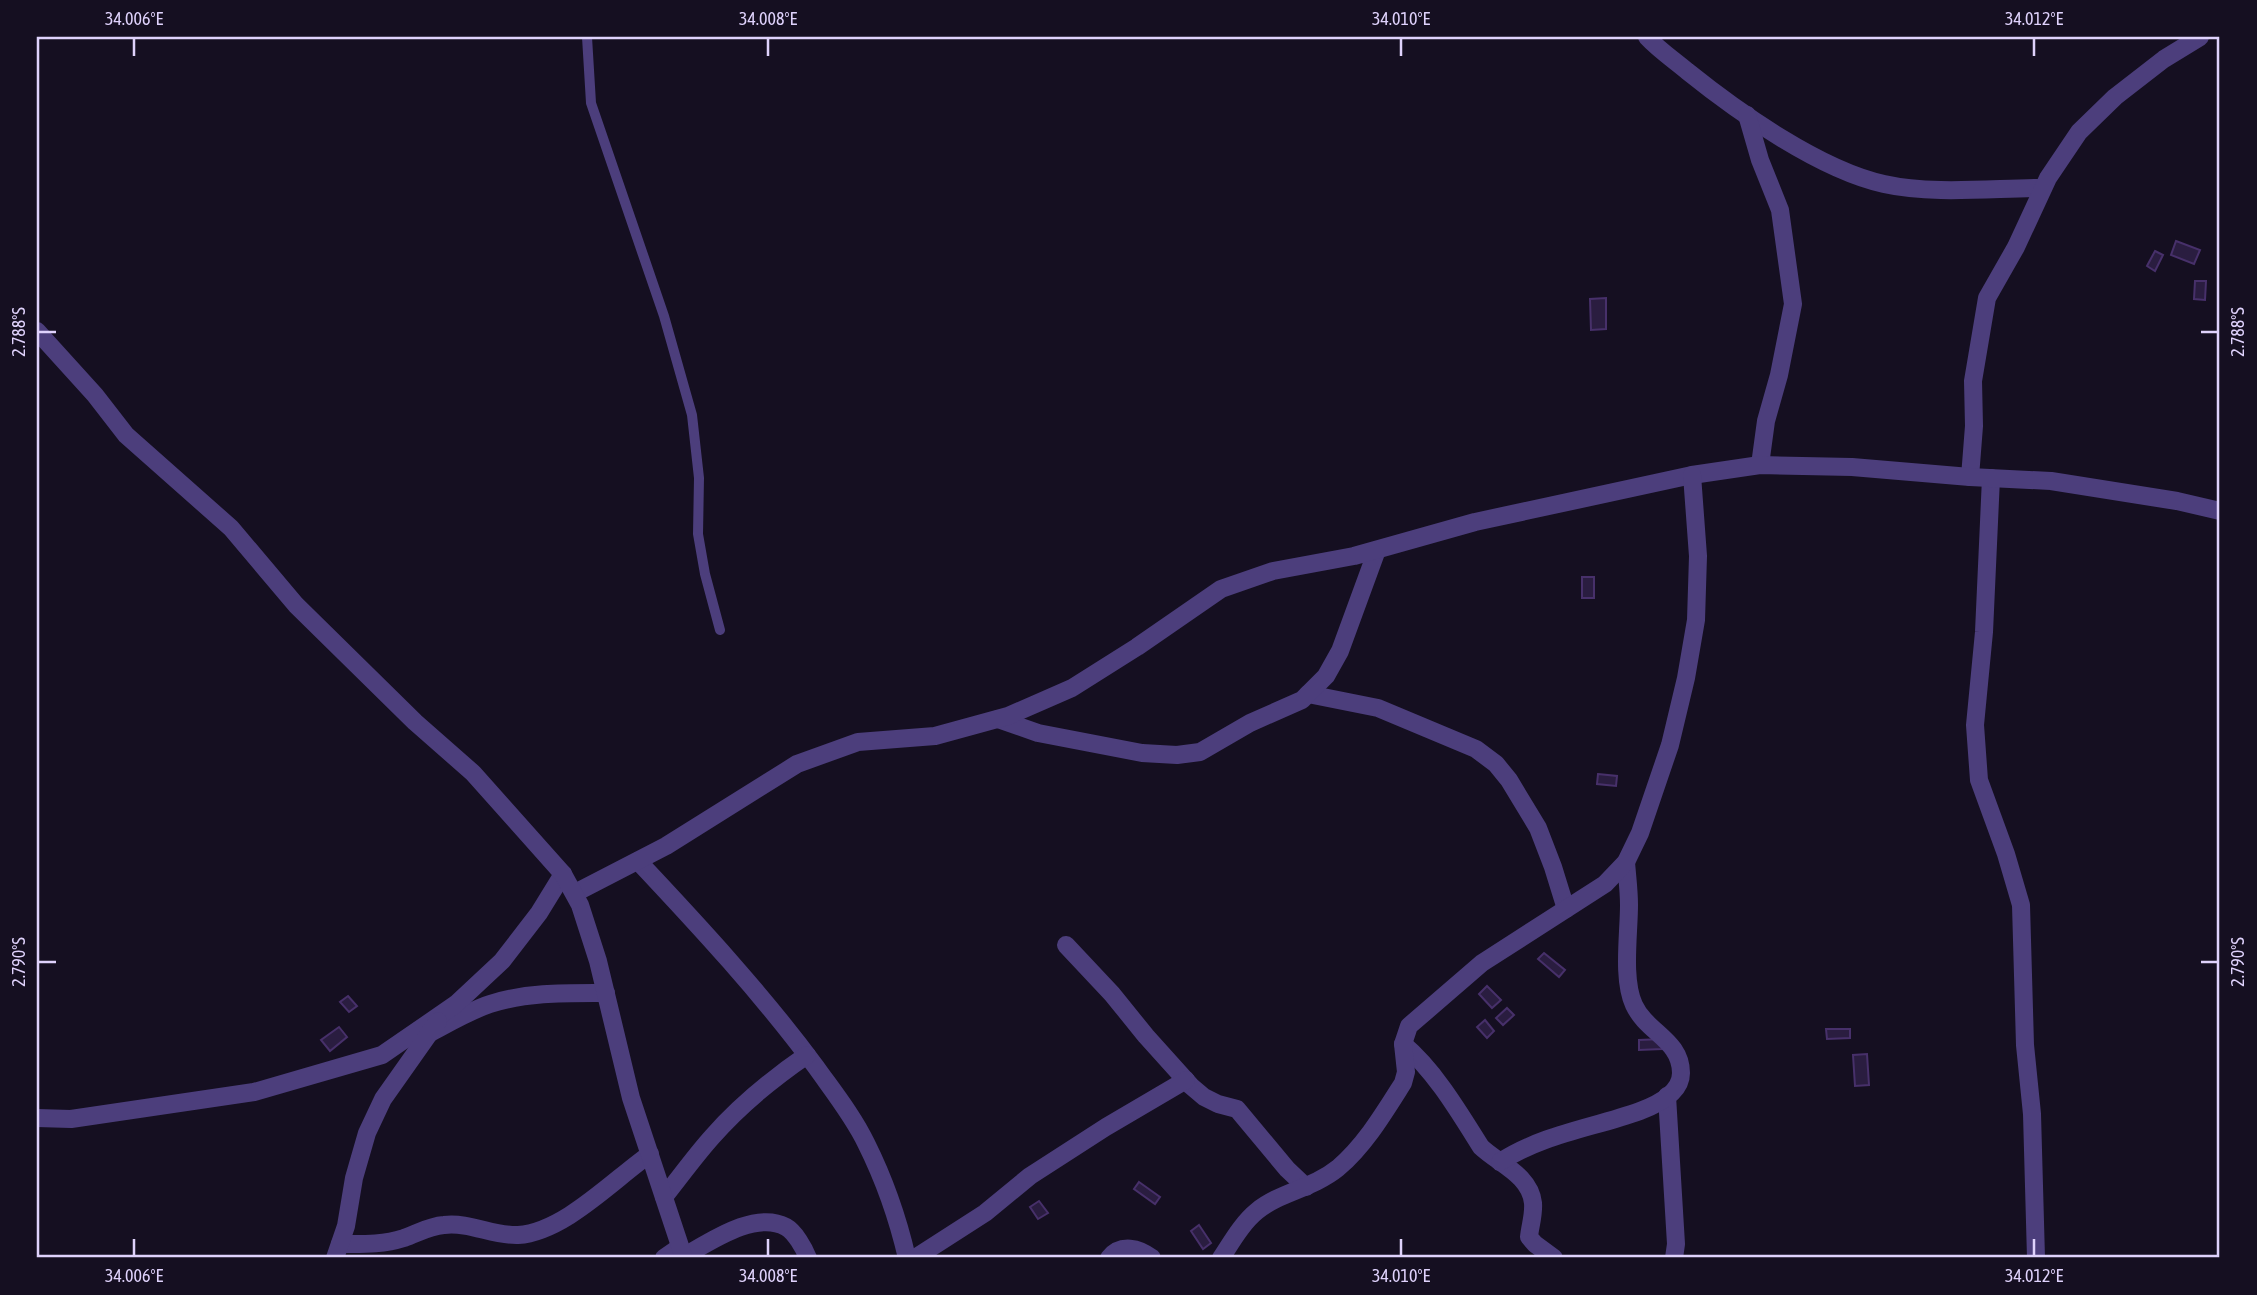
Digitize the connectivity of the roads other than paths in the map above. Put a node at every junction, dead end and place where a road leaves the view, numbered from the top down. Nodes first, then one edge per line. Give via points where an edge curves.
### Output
1 (587, 37) edge
2 (1647, 37) edge
3 (2200, 37) edge
4 (1747, 115) junction
5 (2043, 188) junction
6 (37, 331) edge
7 (1760, 465) junction
8 (1692, 475) junction
9 (1970, 477) junction
10 (1990, 478) junction
11 (2220, 511) edge
12 (1377, 550) junction
13 (720, 630) dead end
14 (1308, 694) junction
15 (998, 719) junction
16 (638, 861) junction
17 (1626, 862) junction
18 (563, 874) junction
19 (575, 893) junction
20 (1566, 909) junction
21 (1066, 945) dead end
22 (606, 993) junction
23 (444, 1012) junction
24 (430, 1033) junction
25 (1403, 1044) junction
26 (807, 1055) junction
27 (1186, 1080) junction
28 (1667, 1096) junction
29 (37, 1118) edge
30 (650, 1154) junction
31 (1500, 1162) junction
32 (1306, 1187) junction
33 (664, 1197) junction
34 (337, 1251) edge
35 (682, 1254) edge
36 (664, 1258) edge
37 (808, 1258) edge
38 (907, 1258) edge
39 (915, 1258) edge
40 (1110, 1258) edge
41 (1152, 1258) edge
42 (1221, 1258) edge
43 (1554, 1258) edge
44 (1674, 1258) edge
45 (2036, 1258) edge

1 - 13 lane via 591,103 664,316 692,415 699,478 698,534
2 - 4 street
3 - 5 street via 2115,97 2080,132
4 - 5 street via 1834,168 1884,184 1942,190
4 - 7 street via 1780,210 1793,304
5 - 9 street via 1987,298 1973,381
6 - 18 street via 126,435 231,528 296,605 472,773
7 - 8 street
7 - 9 street
8 - 12 street via 1475,522
8 - 17 street via 1698,556 1696,620 1670,745
9 - 10 street
10 - 11 street via 2051,481
10 - 45 street via 1975,725 1979,780 2021,905
12 - 14 street via 1339,650 1326,676
12 - 15 street via 1273,570 1221,589 1072,688
14 - 15 street via 1200,752 1177,755 1070,740
14 - 20 street via 1378,708 1476,749 1496,764 1538,828
15 - 16 street via 935,736 858,742 797,764
16 - 19 street
16 - 26 street via 737,969
17 - 20 street via 1605,884
17 - 28 street via 1629,988 1650,1027 1680,1058 1679,1085
18 - 19 street
18 - 23 street via 502,961
19 - 22 street
20 - 25 street via 1482,963 1409,1026
21 - 27 street
22 - 24 street via 520,997 488,1005
22 - 30 street via 631,1098
23 - 24 street
23 - 29 street via 382,1055 254,1092 71,1119
24 - 34 street via 383,1099 367,1133
25 - 31 street via 1435,1079 1481,1147
25 - 32 street via 1404,1083 1364,1142 1338,1168
26 - 33 street via 765,1084 711,1137
26 - 38 street via 866,1142
27 - 32 street via 1204,1097 1237,1109
27 - 39 street via 1030,1176 985,1213
28 - 31 street via 1642,1110 1556,1135
28 - 44 street
30 - 33 street
30 - 34 street via 598,1196 541,1229 520,1235 496,1234 457,1223
31 - 43 street via 1513,1170 1531,1194 1529,1237
32 - 42 street via 1256,1211
33 - 35 street
35 - 36 street
35 - 37 street via 746,1225 769,1221 788,1227
40 - 41 street via 1127,1248

